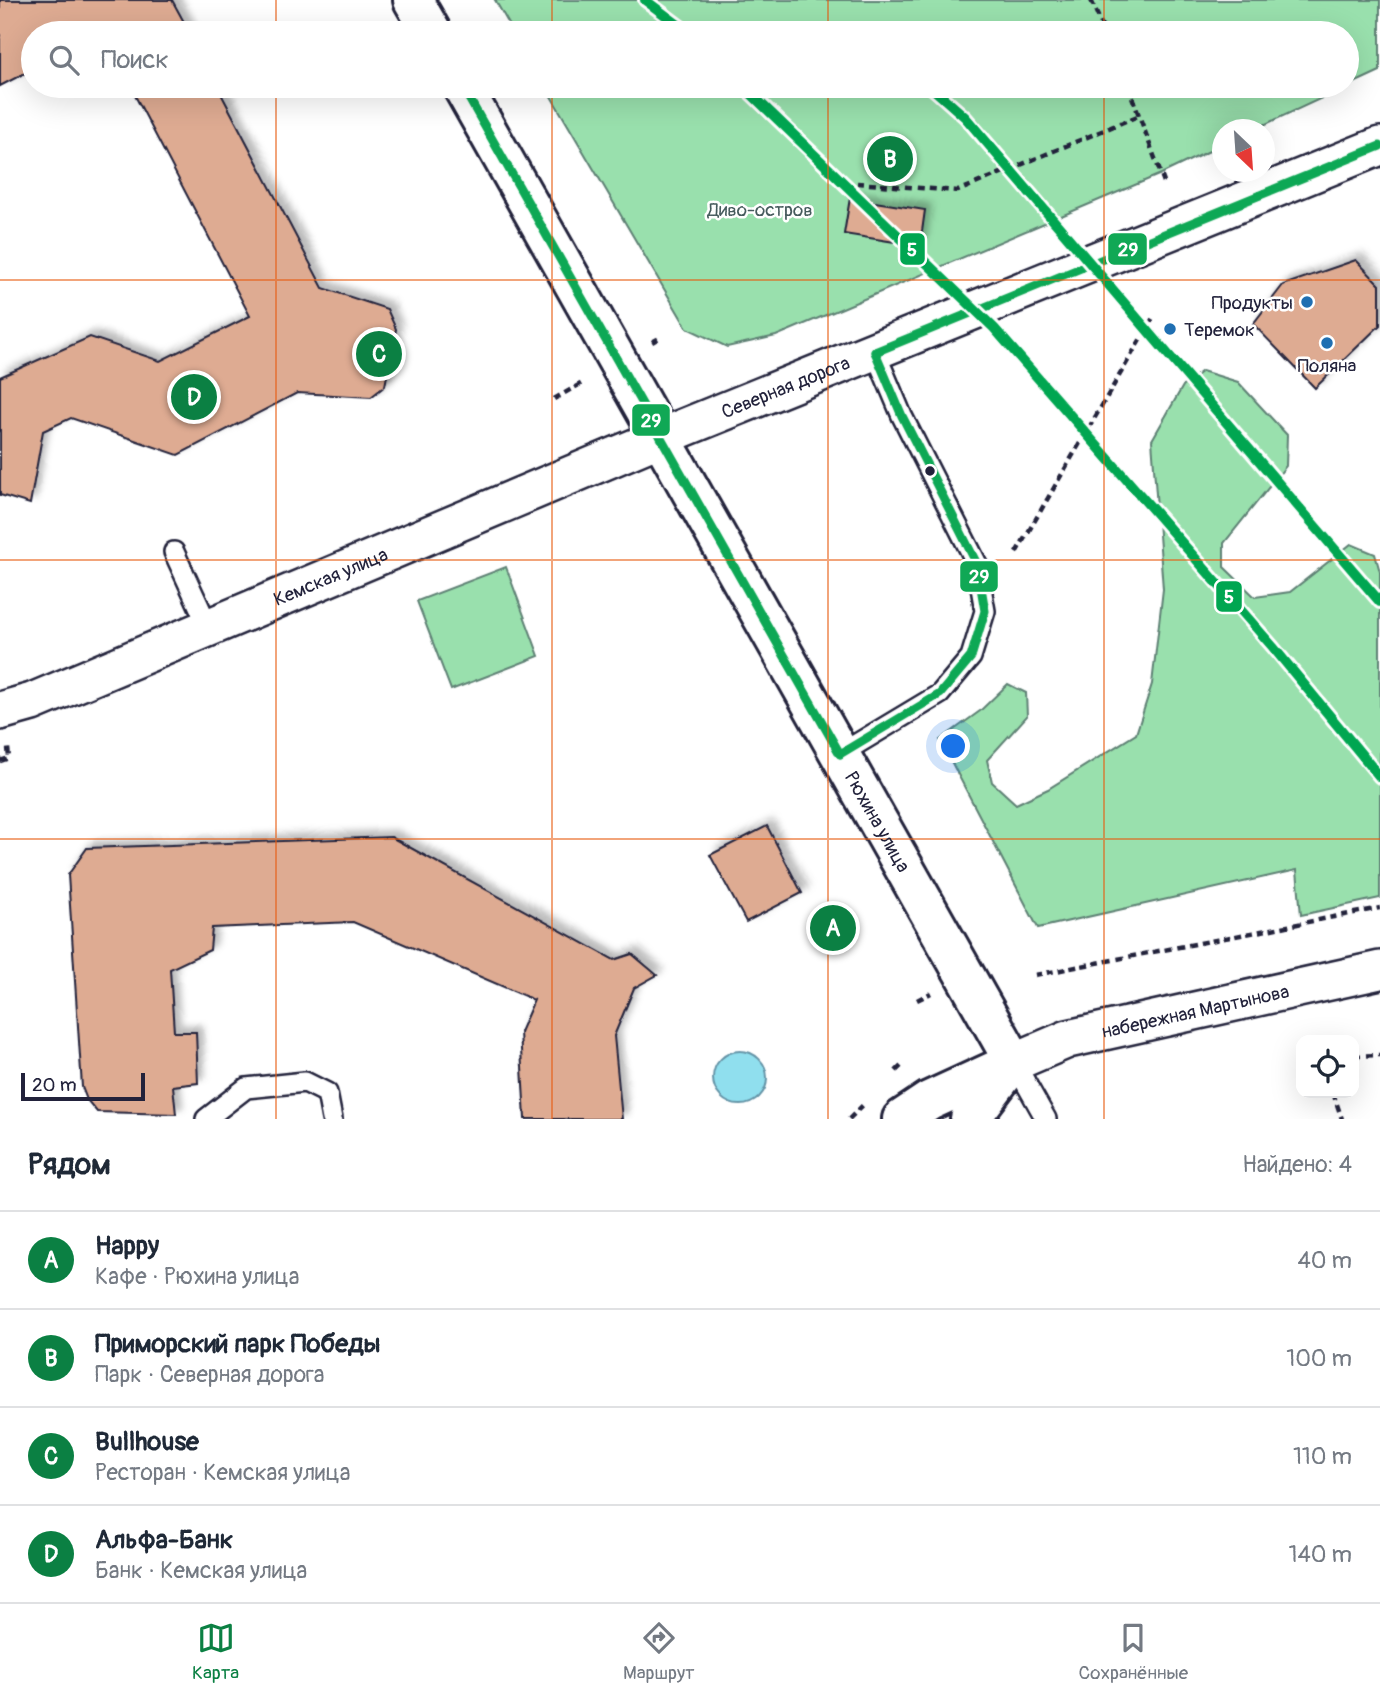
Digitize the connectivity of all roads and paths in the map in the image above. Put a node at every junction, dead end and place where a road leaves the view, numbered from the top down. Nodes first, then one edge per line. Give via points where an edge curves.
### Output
1 (413, 0) edge
2 (1091, 0) edge
3 (425, 21) edge
4 (1100, 21) edge
5 (469, 98) edge
6 (1133, 98) edge
7 (1140, 115) junction
8 (1380, 146) edge
9 (857, 183) dead end
10 (1165, 186) dead end
11 (1154, 316) dead end
12 (875, 352) junction
13 (661, 438) junction
14 (174, 552) dead end
15 (1016, 553) dead end
16 (209, 628) junction
17 (0, 711) edge
18 (840, 754) junction
19 (1380, 908) edge
20 (1380, 970) edge
21 (1035, 975) dead end
22 (1380, 1055) edge
23 (1359, 1056) edge
24 (1014, 1062) junction
25 (1335, 1098) edge
26 (206, 1119) edge
27 (332, 1119) edge
28 (902, 1119) edge
29 (970, 1119) edge
30 (1046, 1119) edge
31 (1342, 1119) edge

1 - 3 street
2 - 4 path
5 - 13 street, Рюхина улица
6 - 7 path
7 - 9 path via 958,191
7 - 10 path
8 - 12 street, Северная дорога
11 - 15 path
12 - 13 street, Северная дорога
12 - 18 lane via 977,564 985,611 971,657 940,694
13 - 16 street, Кемская улица
13 - 18 street, Рюхина улица
14 - 16 lane
16 - 17 street, Кемская улица
18 - 24 street, Рюхина улица
19 - 21 path
20 - 24 street, набережная Мартынова via 1068,1039
22 - 23 path
24 - 28 street, набережная Мартынова via 929,1101
24 - 29 street, набережная Мартынова
24 - 30 lane, Рюхина улица
25 - 31 path
26 - 27 lane via 246,1088 305,1082 327,1093

